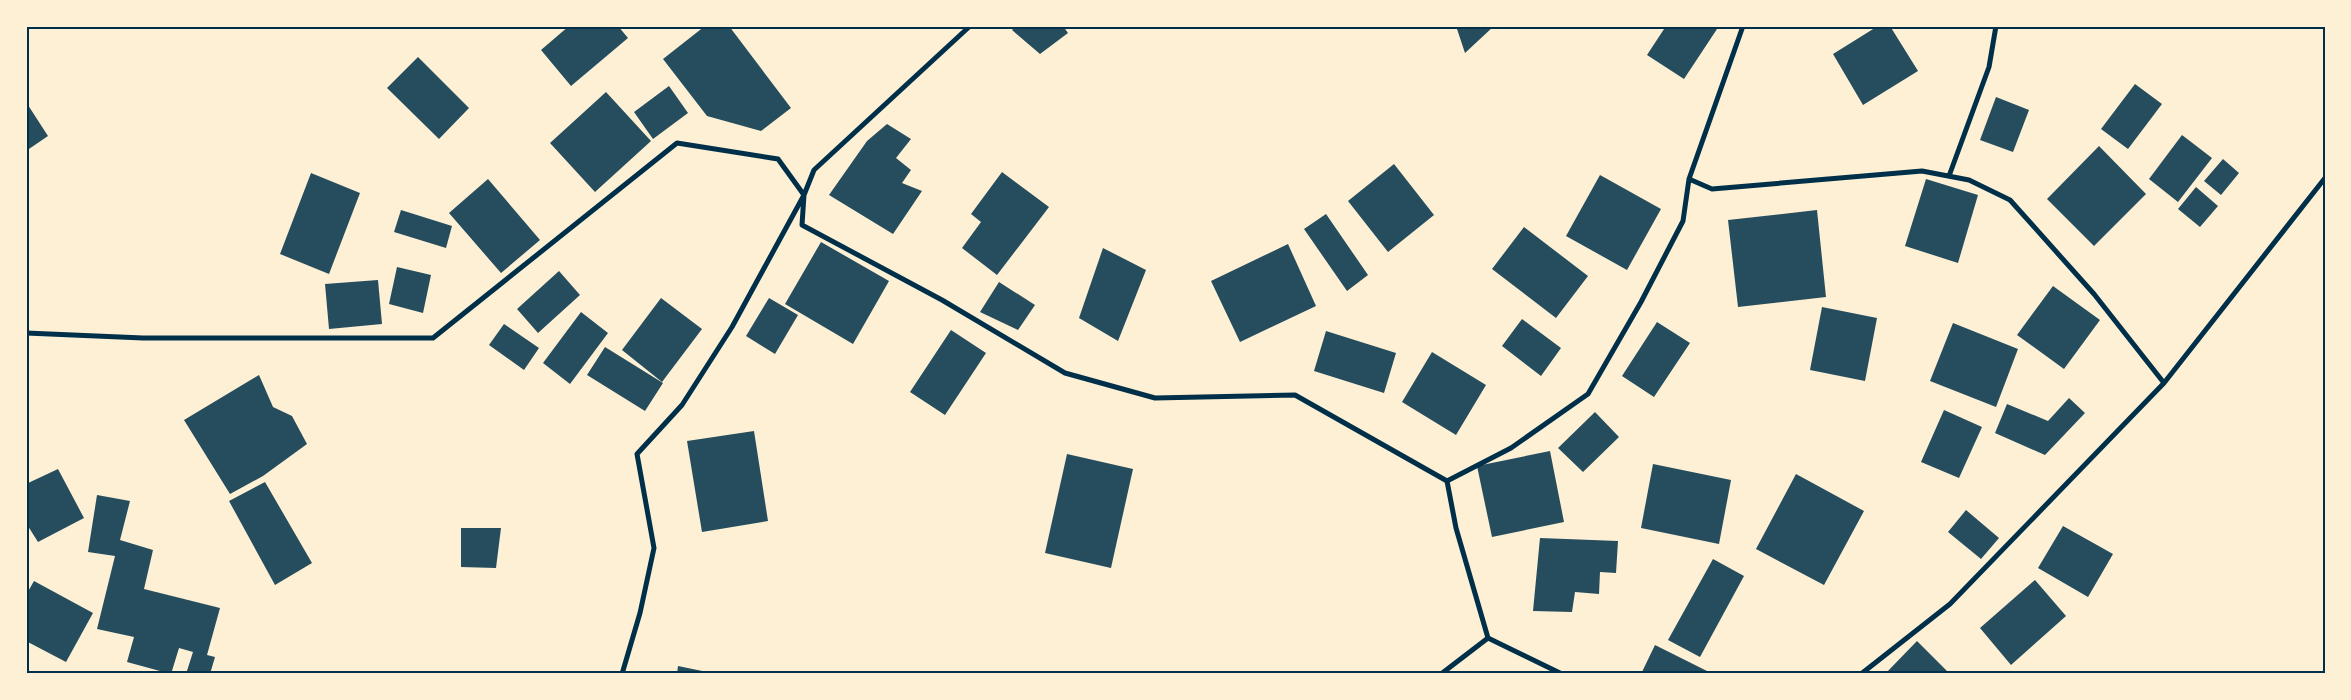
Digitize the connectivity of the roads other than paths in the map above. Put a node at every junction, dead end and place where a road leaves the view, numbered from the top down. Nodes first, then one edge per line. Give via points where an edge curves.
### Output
1 (970, 26) edge
2 (1743, 26) edge
3 (1996, 26) edge
4 (1949, 176) junction
5 (2325, 178) edge
6 (1689, 179) junction
7 (804, 195) junction
8 (26, 333) edge
9 (2164, 383) junction
10 (1447, 481) junction
11 (1488, 638) junction
12 (622, 674) edge
13 (1441, 674) edge
14 (1562, 674) edge
15 (1861, 674) edge

1 - 7 street via 814,170
2 - 6 street
3 - 4 street via 1988,67
4 - 6 street via 1922,171 1712,189
4 - 9 street via 1968,180 2010,200 2094,294
5 - 9 street
6 - 10 street via 1683,221 1588,394 1511,448
7 - 8 street via 778,158 677,143 433,338 143,338
7 - 10 street via 802,225 942,300 1065,373 1155,398 1295,395
7 - 12 street via 732,327 682,405 637,454 654,548
9 - 15 street via 1950,604
10 - 11 street via 1456,528
11 - 13 street
11 - 14 street

